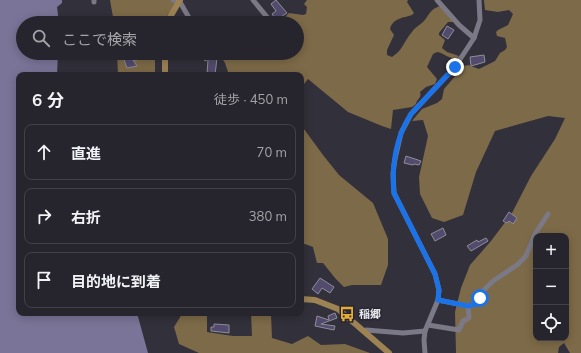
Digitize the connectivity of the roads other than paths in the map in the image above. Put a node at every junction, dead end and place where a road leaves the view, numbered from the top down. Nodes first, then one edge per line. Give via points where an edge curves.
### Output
1 (253, 0) edge
2 (437, 0) edge
3 (479, 0) edge
4 (178, 1) edge
5 (170, 16) edge
6 (188, 16) edge
7 (266, 16) edge
8 (474, 38) junction
9 (165, 60) edge
10 (165, 72) edge
11 (548, 214) dead end
12 (304, 299) edge
13 (438, 300) junction
14 (468, 306) junction
15 (428, 325) junction
16 (363, 331) junction
17 (425, 331) junction
18 (389, 353) edge
19 (425, 353) edge

1 - 7 street
2 - 8 street
3 - 8 street via 480,20
4 - 5 main road
4 - 6 street
8 - 13 street via 455,67 411,114 401,134 393,173 394,193 435,274 439,290
9 - 10 main road
11 - 14 street via 535,234 526,256 493,281 476,304
12 - 16 main road via 315,300 338,309
13 - 14 street
13 - 15 street
14 - 15 street via 469,318 463,321 459,330
15 - 17 street
16 - 17 street
16 - 18 main road
17 - 19 street

